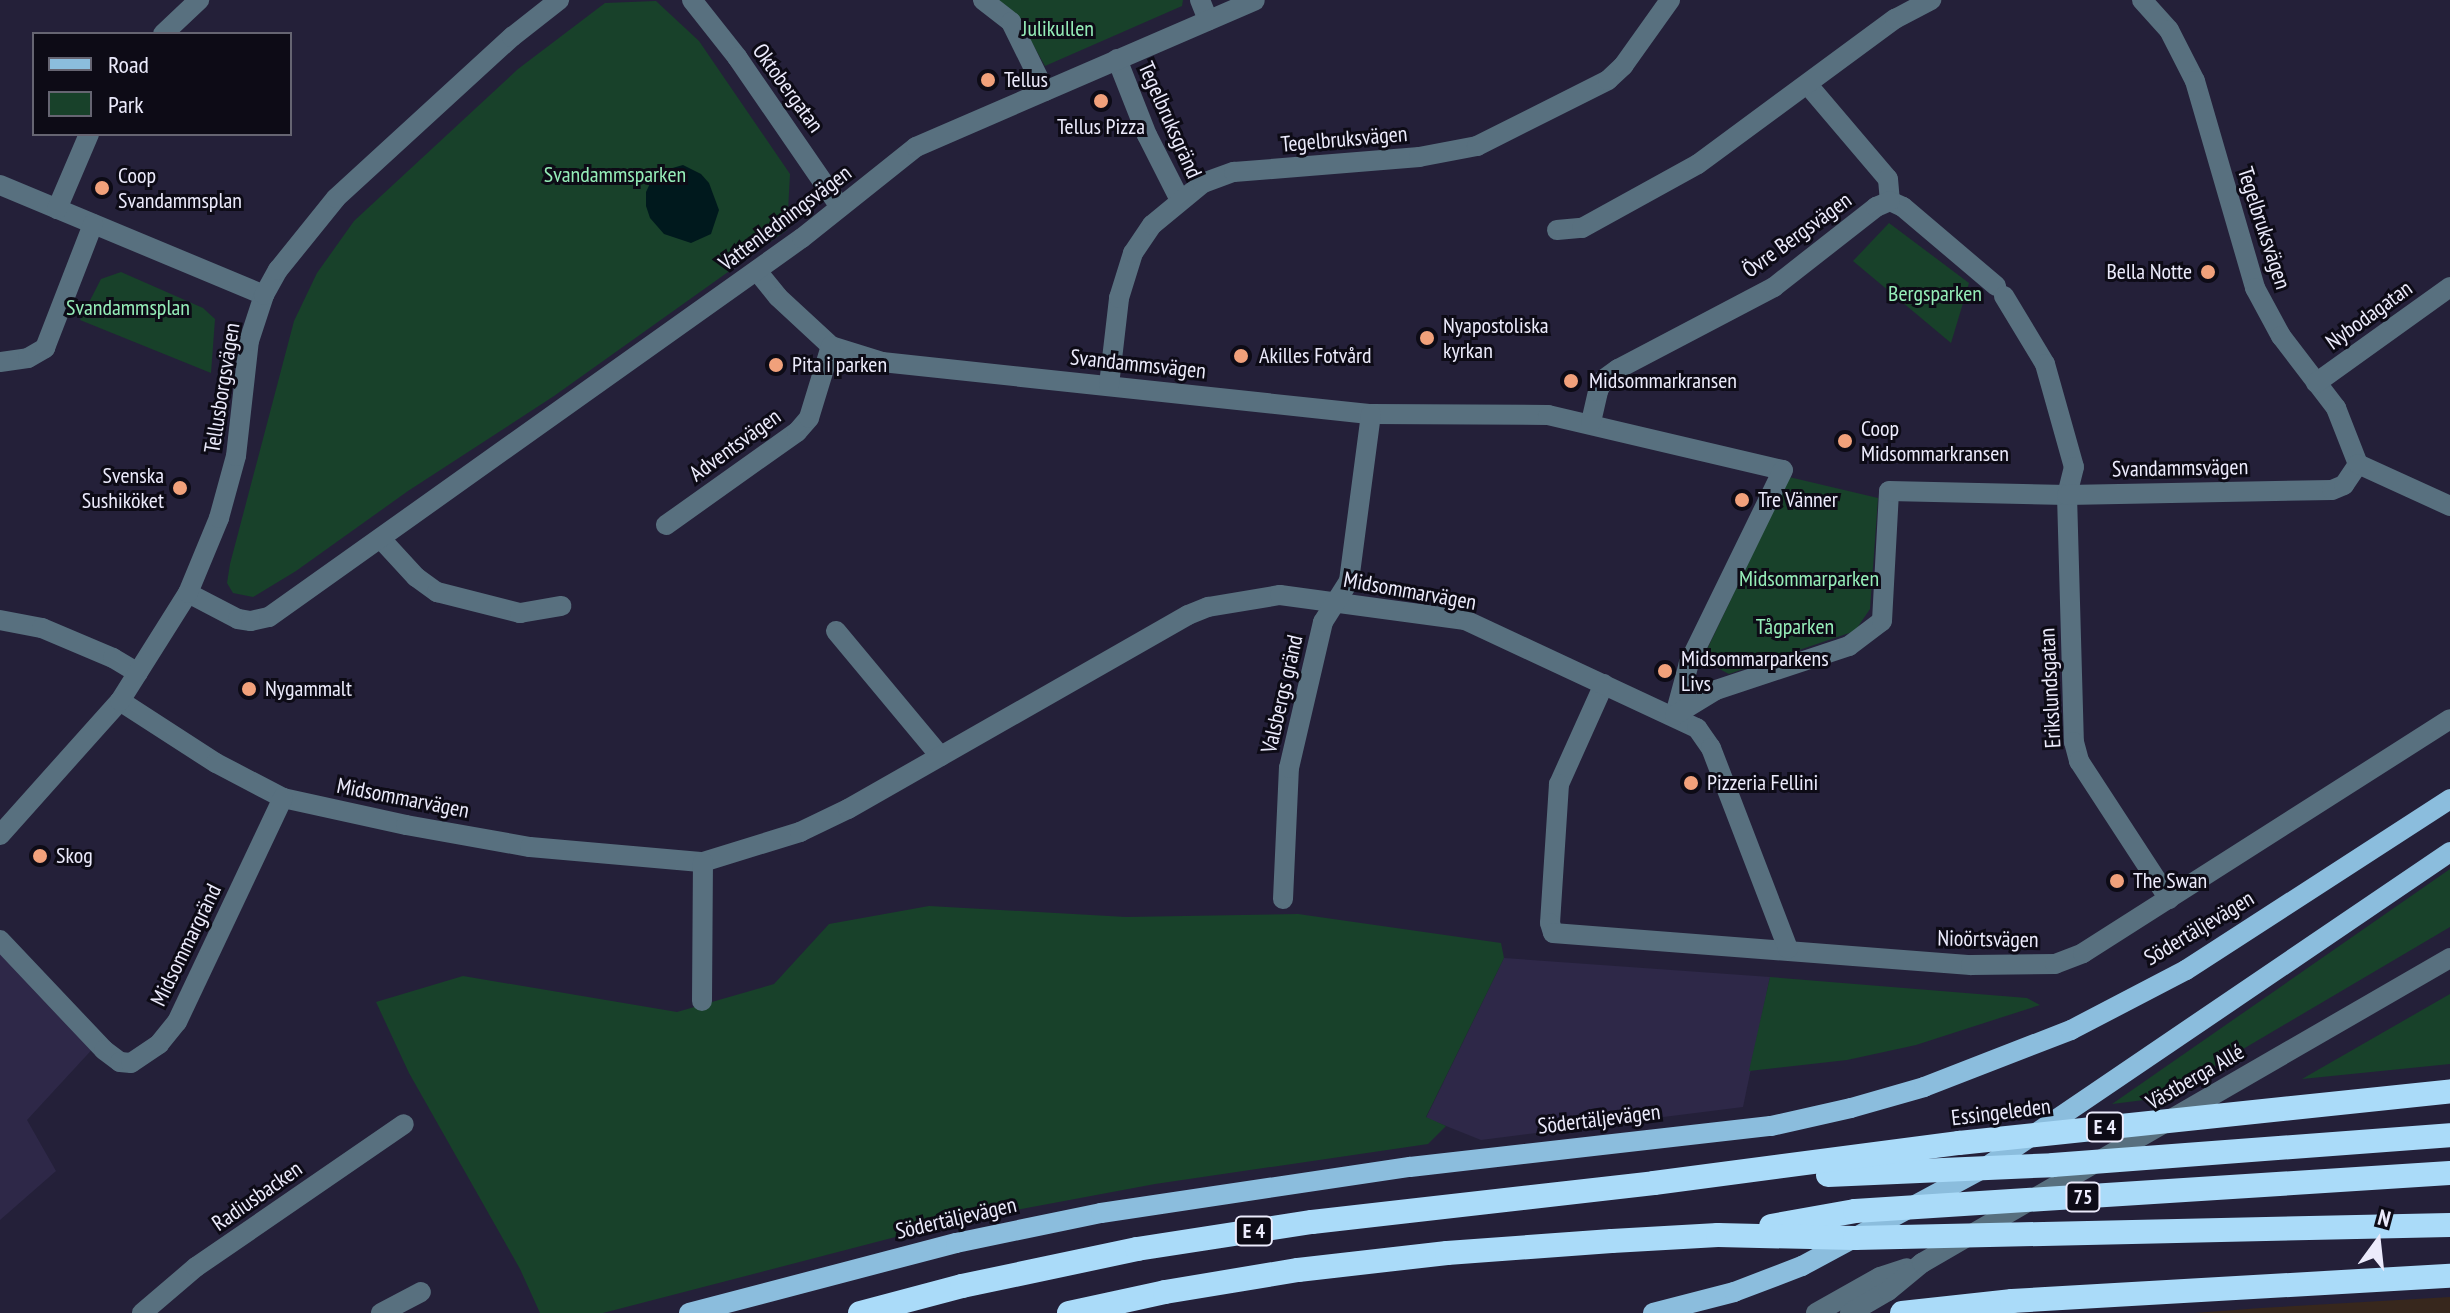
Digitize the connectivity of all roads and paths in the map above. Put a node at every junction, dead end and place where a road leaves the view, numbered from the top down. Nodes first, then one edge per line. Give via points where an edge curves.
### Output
1 (199, 0) edge
2 (559, 0) edge
3 (692, 0) edge
4 (983, 0) edge
5 (1200, 0) edge
6 (1255, 0) edge
7 (1670, 0) edge
8 (1931, 0) edge
9 (2142, 0) edge
10 (1208, 20) junction
11 (165, 32) edge
12 (1117, 59) junction
13 (1808, 85) junction
14 (1045, 91) junction
15 (88, 136) edge
16 (0, 185) edge
17 (1180, 200) junction
18 (1890, 201) junction
19 (840, 207) junction
20 (57, 209) junction
21 (93, 224) junction
22 (1557, 230) dead end
23 (757, 271) junction
24 (2450, 287) edge
25 (264, 295) junction
26 (831, 346) junction
27 (0, 362) edge
28 (2316, 383) junction
29 (1109, 385) junction
30 (1371, 414) junction
31 (1591, 422) junction
32 (2358, 464) junction
33 (2067, 495) junction
34 (2450, 506) edge
35 (666, 525) dead end
36 (381, 539) junction
37 (188, 593) junction
38 (1338, 602) junction
39 (561, 606) dead end
40 (0, 620) edge
41 (836, 631) dead end
42 (138, 673) junction
43 (1604, 684) junction
44 (120, 701) junction
45 (1675, 715) junction
46 (2450, 719) edge
47 (940, 756) junction
48 (283, 798) junction
49 (2450, 799) edge
50 (0, 835) edge
51 (2450, 852) edge
52 (703, 862) junction
53 (1283, 899) dead end
54 (2169, 899) junction
55 (0, 940) edge
56 (1788, 949) junction
57 (2450, 958) edge
58 (702, 1001) dead end
59 (2450, 1091) edge
60 (404, 1124) dead end
61 (2450, 1135) edge
62 (2450, 1173) edge
63 (1654, 1183) junction
64 (2450, 1225) edge
65 (1718, 1235) junction
66 (1922, 1263) junction
67 (2450, 1276) edge
68 (421, 1292) dead end
69 (142, 1313) edge
70 (381, 1313) edge
71 (689, 1313) edge
72 (860, 1313) edge
73 (1069, 1313) edge
74 (1653, 1313) edge
75 (1816, 1313) edge
76 (1850, 1313) edge
77 (1902, 1313) edge

1 - 11 street
2 - 25 street, Tellusborgsvägen via 336,198 291,251
3 - 19 street, Oktobergatan
4 - 14 street via 1011,22
5 - 10 street
6 - 10 street, Vattenledningsvägen
7 - 17 street, Tegelbruksvägen via 1608,80 1477,146 1419,157 1234,172 1203,183
8 - 13 street via 1895,19
9 - 28 street, Tegelbruksvägen via 2169,30 2195,81 2255,288 2281,336
10 - 12 street, Vattenledningsvägen
12 - 14 street, Vattenledningsvägen
12 - 17 street, Tegelbruksgränd
13 - 18 street via 1888,179
13 - 22 street via 1698,164 1582,228
14 - 19 street, Vattenledningsvägen via 916,147
15 - 20 street
16 - 20 street
17 - 29 street, Tegelbruksvägen via 1152,225 1133,253 1119,298
18 - 31 street, Övre Bergsvägen via 1774,287 1604,379
18 - 33 street, Erikslundsgatan via 2000,291 2045,364 2074,467
19 - 23 street, Vattenledningsvägen
20 - 21 street
21 - 25 street
21 - 27 street via 45,348 28,358
23 - 26 street, Svandammsvägen
23 - 36 street, Vattenledningsvägen
24 - 28 street, Nybodagatan
25 - 37 street, Tellusborgsvägen via 249,341 236,456 219,518
26 - 29 street, Svandammsvägen via 882,362
26 - 35 street, Adventsvägen via 809,418 797,432
28 - 32 street, Tegelbruksvägen via 2336,408
29 - 30 street, Svandammsvägen
30 - 31 street, Svandammsvägen via 1526,413
30 - 38 street, Valsbergs gränd via 1349,581
31 - 45 street, Svandammsvägen via 1783,470 1689,663
32 - 33 street, Svandammsvägen via 2344,485 2332,490
32 - 34 street
33 - 45 street, Svandammsvägen via 1889,491 1882,621 1849,646 1716,690
33 - 54 street, Erikslundsgatan via 2074,742 2079,761
36 - 37 street, Vattenledningsvägen via 269,617 238,619
36 - 39 street via 437,592 520,613
37 - 42 street, Tellusborgsvägen
38 - 43 street, Midsommarvägen via 1465,620
38 - 47 street, Midsommarvägen via 1280,595 1208,607
38 - 53 street, Valsbergs gränd via 1323,622 1292,754
40 - 42 street via 42,628
41 - 47 street
42 - 44 street, Tellusborgsvägen
43 - 45 street, Midsommarvägen
43 - 56 street, Nioörtsvägen via 1559,784 1553,933
44 - 48 street, Midsommarvägen via 216,763
44 - 50 street, Tellusborgsvägen
45 - 56 street, Midsommarvägen via 1697,728 1711,748
46 - 54 street, Nioörtsvägen
47 - 52 street, Midsommarvägen via 800,832
48 - 52 street, Midsommarvägen via 530,847
48 - 55 street, Midsommargränd via 177,1022 159,1044 131,1063 104,1050
49 - 71 main road, Södertäljevägen via 2186,970 2071,1030 1924,1087 1771,1126 1410,1167 1101,1213 956,1243
51 - 74 main road via 1986,1167 1802,1266 1734,1292
52 - 58 street
54 - 56 street, Nioörtsvägen via 2083,953 2055,964 1971,965
57 - 66 street, Västberga Allé
59 - 63 highway, Essingeleden / E 4 via 1959,1143
60 - 69 street, Radiusbacken via 196,1267
61 - 63 highway, 75
62 - 65 highway, 75 via 1855,1211
63 - 72 highway, E 4 via 1312,1222 1151,1247
64 - 65 highway, E 4 via 1855,1238
65 - 73 highway, E 4 via 1447,1253 1298,1270
66 - 75 street, Västberga Allé via 1880,1277
66 - 76 street, Västberga Allé
67 - 77 highway via 2012,1301
68 - 70 street

